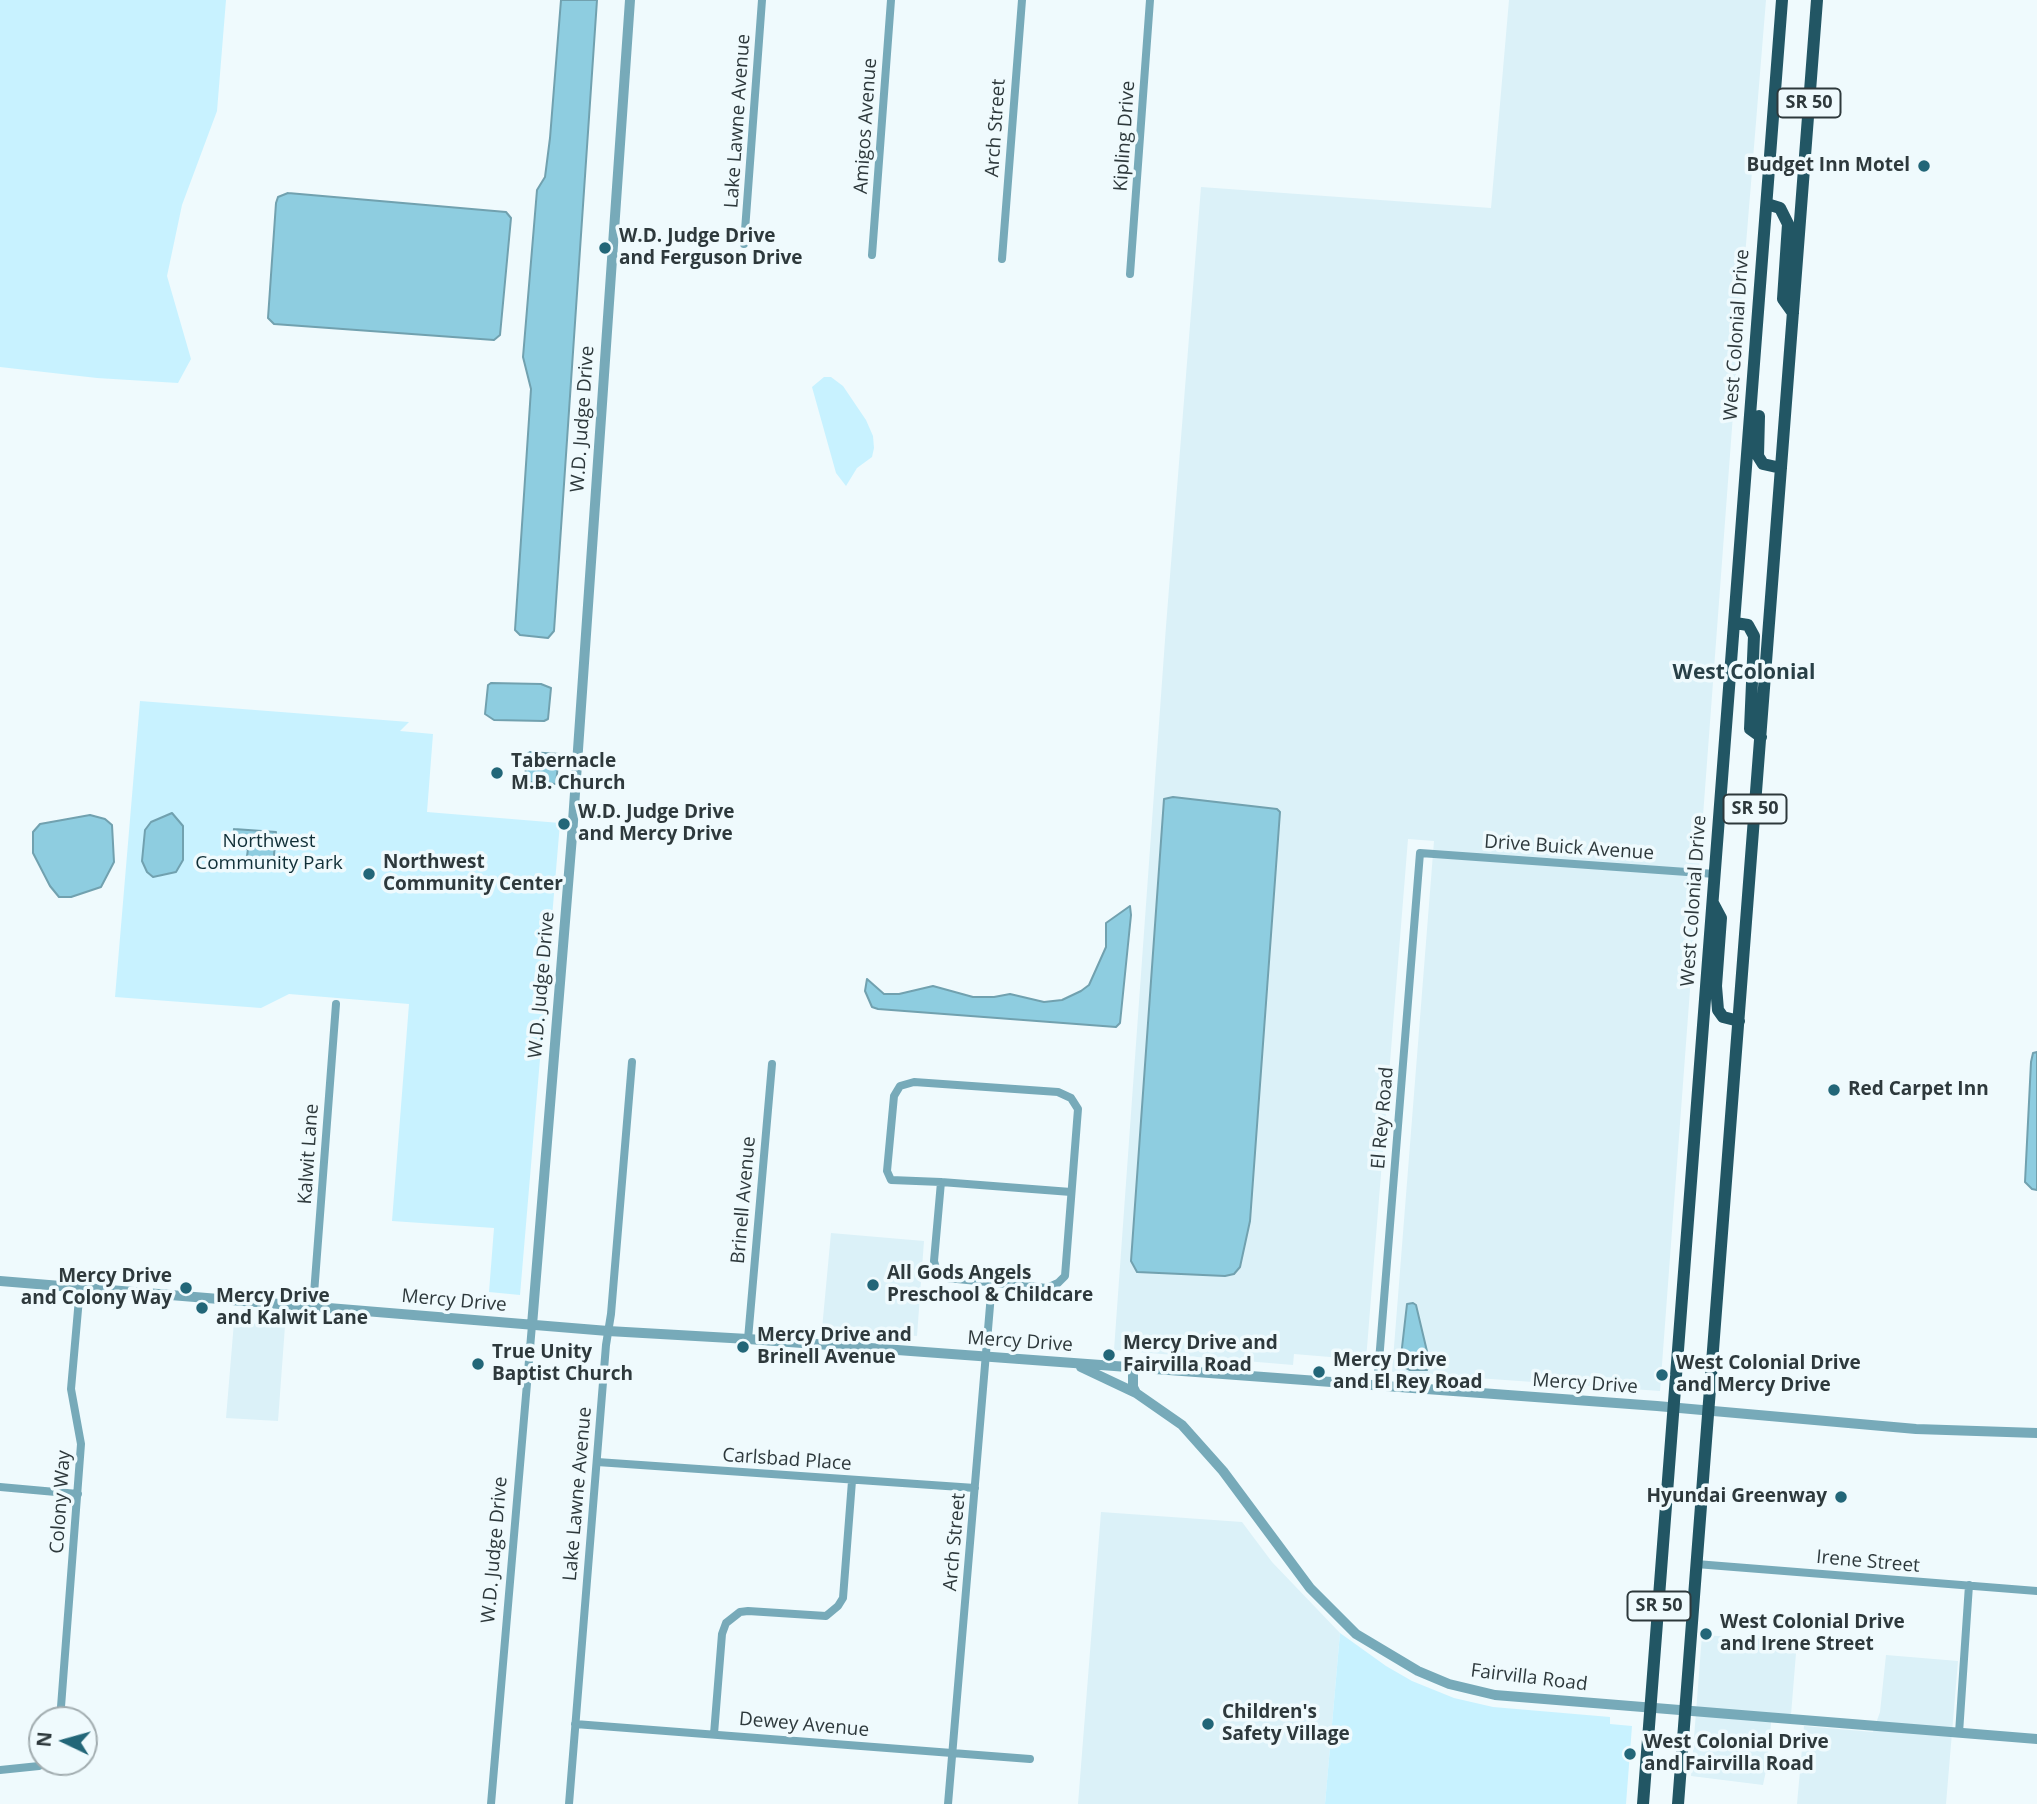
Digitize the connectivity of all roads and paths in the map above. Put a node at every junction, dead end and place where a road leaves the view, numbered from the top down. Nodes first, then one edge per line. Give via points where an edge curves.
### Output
1 (630, 0) edge
2 (762, 0) edge
3 (891, 0) edge
4 (1022, 0) edge
5 (1150, 0) edge
6 (1783, 0) edge
7 (1817, 0) edge
8 (1767, 204) junction
9 (744, 244) dead end
10 (872, 254) dead end
11 (1002, 259) dead end
12 (1130, 274) dead end
13 (1793, 313) junction
14 (1755, 358) junction
15 (1781, 468) junction
16 (1735, 623) junction
17 (1761, 737) junction
18 (1420, 853) joint
19 (1715, 874) junction
20 (1713, 903) junction
21 (336, 1004) dead end
22 (1739, 1021) junction
23 (632, 1062) dead end
24 (772, 1063) dead end
25 (941, 1182) junction
26 (1070, 1192) junction
27 (0, 1281) edge
28 (992, 1282) junction
29 (80, 1287) junction
30 (313, 1307) junction
31 (532, 1325) junction
32 (608, 1331) junction
33 (748, 1339) junction
34 (986, 1357) junction
35 (1074, 1364) junction
36 (1133, 1367) junction
37 (1377, 1386) junction
38 (1136, 1393) junction
39 (1674, 1408) junction
40 (1708, 1412) junction
41 (2037, 1433) edge
42 (597, 1462) junction
43 (852, 1481) junction
44 (0, 1487) edge
45 (975, 1488) junction
46 (78, 1494) junction
47 (1696, 1564) junction
48 (1969, 1586) junction
49 (2037, 1591) edge
50 (61, 1706) edge
51 (1651, 1708) junction
52 (1685, 1711) junction
53 (575, 1724) junction
54 (1959, 1733) junction
55 (714, 1734) junction
56 (2037, 1739) edge
57 (951, 1753) junction
58 (1030, 1759) dead end
59 (28, 1767) edge
60 (0, 1770) edge
61 (491, 1804) edge
62 (569, 1804) edge
63 (948, 1804) edge
64 (1643, 1804) edge
65 (1678, 1804) edge

1 - 31 street, W.D. Judge Drive via 572,836
2 - 9 street, Lake Lawne Avenue
3 - 10 street, Amigos Avenue
4 - 11 street, Arch Street
5 - 12 street, Kipling Drive
6 - 8 highway, West Colonial Drive / SR 50
7 - 13 highway, SR 50
8 - 13 highway via 1780,208 1788,224 1783,299
8 - 14 highway, West Colonial Drive / SR 50
13 - 15 highway, SR 50
14 - 15 highway via 1761,371 1758,456 1763,464
14 - 16 highway, West Colonial Drive / SR 50
15 - 17 highway, SR 50
16 - 17 highway via 1748,625 1754,636 1750,729
16 - 19 highway, West Colonial Drive / SR 50
17 - 22 highway, SR 50
18 - 19 street, Drive Buick Avenue
18 - 37 street, El Rey Road
19 - 20 highway, West Colonial Drive / SR 50
20 - 22 highway via 1721,918 1718,1010 1723,1017
20 - 39 highway, West Colonial Drive / SR 50
21 - 30 street, Kalwit Lane
22 - 40 highway, SR 50
23 - 32 street, Lake Lawne Avenue
24 - 33 street, Brinell Avenue
25 - 26 street
25 - 26 street via 891,1180 887,1171 894,1096 900,1086 914,1082 1058,1092 1071,1098 1078,1109
25 - 28 street via 937,1272 947,1278
26 - 28 street via 1065,1276 1047,1287
27 - 29 street, Mercy Drive
28 - 34 street, Arch Street
29 - 30 street, Mercy Drive
29 - 46 street, Colony Way via 71,1389 81,1444
30 - 31 street, Mercy Drive
31 - 32 street, Mercy Drive
31 - 61 street, W.D. Judge Drive
32 - 33 street, Mercy Drive
32 - 42 street, Lake Lawne Avenue
33 - 34 street, Mercy Drive
34 - 35 street, Mercy Drive
34 - 45 street, Arch Street
35 - 36 street, Mercy Drive
35 - 38 street, Fairvilla Road
36 - 37 street, Mercy Drive
36 - 38 street
37 - 39 street, Mercy Drive
38 - 51 street, Fairvilla Road via 1182,1425 1223,1471 1318,1597 1356,1634 1390,1656 1449,1684 1494,1695
39 - 40 street, Mercy Drive
39 - 51 highway, West Colonial Drive / SR 50
40 - 41 street, Mercy Drive via 1916,1429
40 - 47 highway, SR 50
42 - 43 street, Carlsbad Place
42 - 53 street, Lake Lawne Avenue
43 - 45 street, Carlsbad Place
43 - 55 street via 844,1591 838,1606 826,1616 740,1612 726,1623
44 - 46 street
45 - 57 street, Arch Street
46 - 50 street, Colony Way
47 - 48 street, Irene Street
47 - 52 highway, SR 50
48 - 49 street, Irene Street
48 - 54 street
51 - 52 street, Fairvilla Road
51 - 64 highway, West Colonial Drive / SR 50
52 - 54 street, Fairvilla Road
52 - 65 highway, SR 50
53 - 55 street, Dewey Avenue
53 - 62 street, Lake Lawne Avenue
54 - 56 street, Fairvilla Road
55 - 57 street, Dewey Avenue
57 - 58 street, Dewey Avenue
57 - 63 street, Arch Street
59 - 60 street

